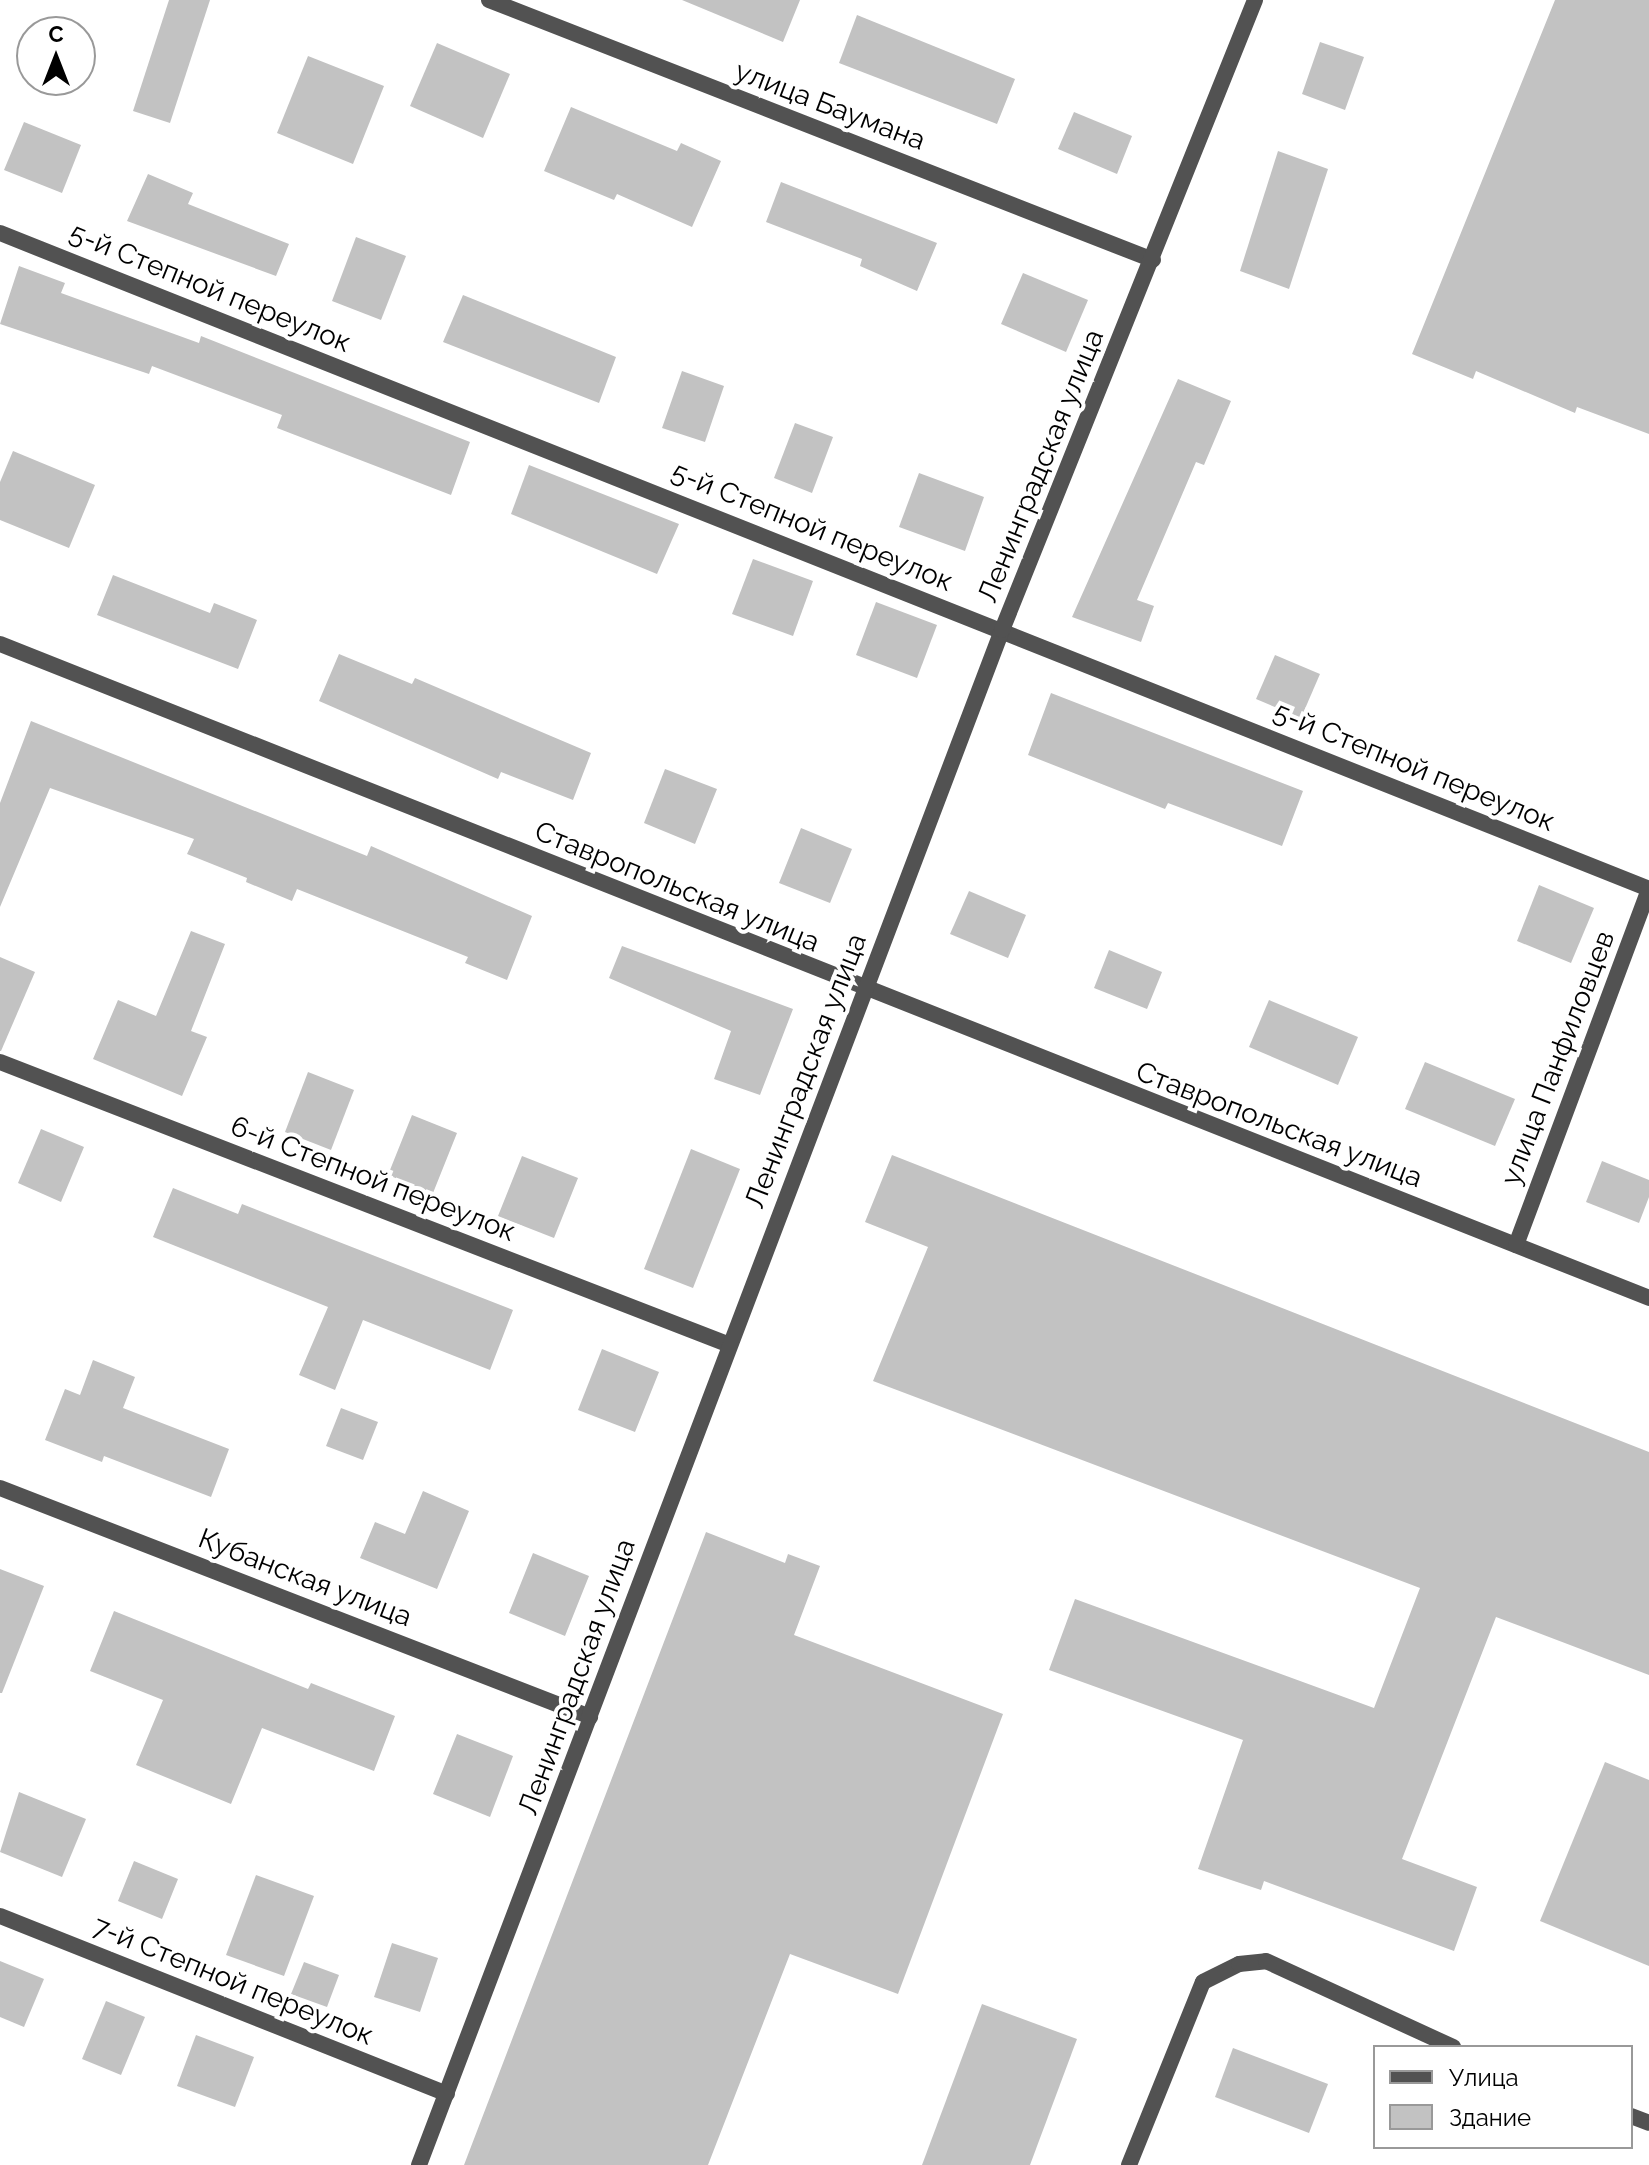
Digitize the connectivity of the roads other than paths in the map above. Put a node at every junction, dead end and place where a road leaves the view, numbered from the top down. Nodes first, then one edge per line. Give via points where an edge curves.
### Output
1 (489, 0) edge
2 (1255, 0) edge
3 (0, 233) edge
4 (1153, 260) junction
5 (1002, 630) junction
6 (0, 644) edge
7 (1649, 889) edge
8 (866, 991) junction
9 (0, 1062) edge
10 (1516, 1245) junction
11 (1649, 1298) edge
12 (727, 1344) junction
13 (0, 1488) edge
14 (590, 1717) junction
15 (0, 1916) edge
16 (1449, 2045) edge
17 (447, 2094) junction
18 (419, 2165) edge
19 (1129, 2165) edge

1 - 4 street, улица Баумана
2 - 4 street, Ленинградская улица
3 - 5 street, 5-й Степной переулок
4 - 5 street, Ленинградская улица
5 - 7 street, 5-й Степной переулок
5 - 8 street, Ленинградская улица
6 - 8 street, Ставропольская улица
7 - 10 street, улица Панфиловцев
8 - 10 street, Ставропольская улица
8 - 12 street, Ленинградская улица
9 - 12 street, 6-й Степной переулок
10 - 11 street, Ставропольская улица
12 - 14 street, Ленинградская улица
13 - 14 street, Кубанская улица
14 - 17 street, Ленинградская улица
15 - 17 street, 7-й Степной переулок
16 - 19 street via 1266,1961 1239,1964 1203,1982
17 - 18 street, Ленинградская улица

